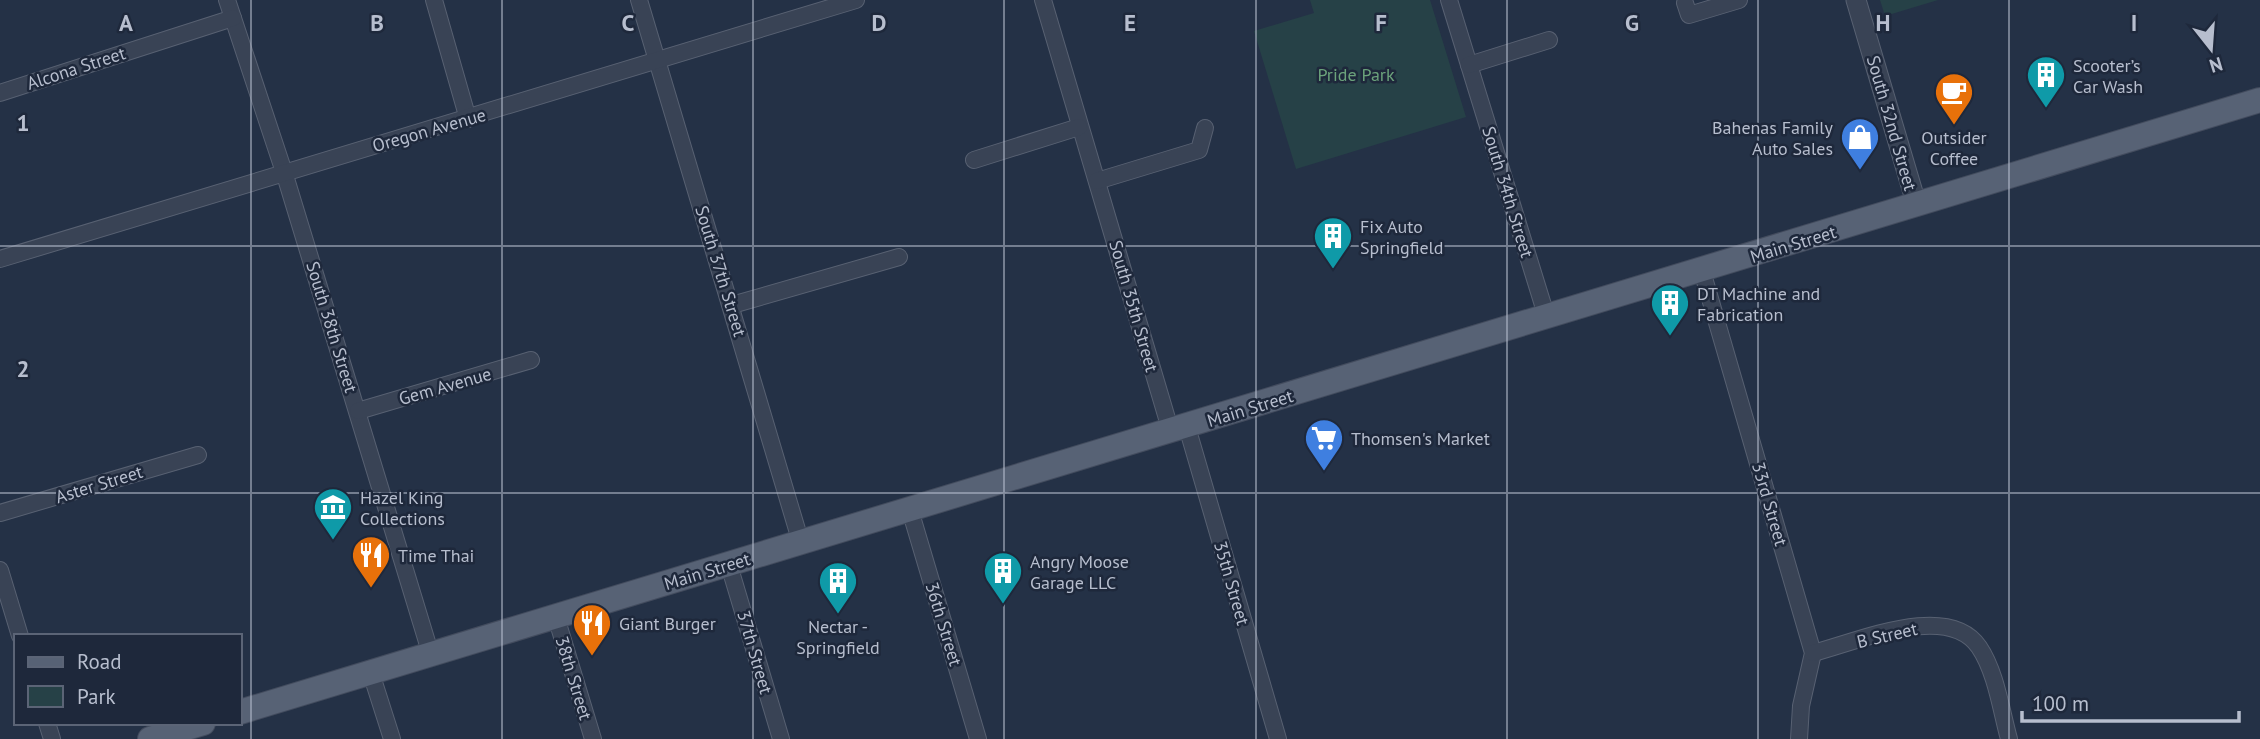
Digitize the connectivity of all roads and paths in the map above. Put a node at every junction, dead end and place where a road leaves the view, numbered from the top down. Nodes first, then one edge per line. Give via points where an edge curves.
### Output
1 (227, 0) edge
2 (434, 0) edge
3 (639, 0) edge
4 (856, 0) edge
5 (1042, 0) edge
6 (1449, 0) edge
7 (1739, 0) edge
8 (1856, 0) edge
9 (1685, 3) dead end
10 (233, 18) junction
11 (1549, 40) dead end
12 (657, 62) junction
13 (1469, 65) junction
14 (0, 93) edge
15 (2260, 100) edge
16 (468, 119) junction
17 (1080, 127) junction
18 (1205, 128) dead end
19 (974, 160) dead end
20 (284, 172) junction
21 (1097, 181) junction
22 (1917, 206) junction
23 (899, 257) dead end
24 (0, 259) edge
25 (1702, 271) junction
26 (732, 305) junction
27 (1547, 318) junction
28 (531, 360) dead end
29 (358, 411) junction
30 (1179, 430) junction
31 (198, 455) dead end
32 (910, 510) junction
33 (0, 513) edge
34 (801, 543) junction
35 (729, 565) junction
36 (0, 570) edge
37 (556, 617) junction
38 (19, 634) edge
39 (1813, 653) junction
40 (431, 655) junction
41 (371, 673) junction
42 (242, 711) edge
43 (192, 730) edge
44 (150, 739) edge
45 (392, 739) edge
46 (593, 739) edge
47 (780, 739) edge
48 (978, 739) edge
49 (1278, 739) edge
50 (1798, 739) edge
51 (2009, 739) edge

1 - 10 street, South 38th Street
2 - 16 street
3 - 12 street, South 37th Street
4 - 12 street, Oregon Avenue
5 - 17 street, South 35th Street
6 - 13 street, South 34th Street
7 - 9 street via 1689,15
8 - 22 street, South 32nd Street
10 - 14 street, Alcona Street
10 - 20 street, South 38th Street
11 - 13 street
12 - 16 street, Oregon Avenue
12 - 26 street, South 37th Street
13 - 27 street, South 34th Street
15 - 22 main road, Main Street
16 - 20 street, Oregon Avenue
17 - 19 street
17 - 21 street, South 35th Street
18 - 21 street via 1199,150
20 - 24 street, Oregon Avenue
20 - 29 street, South 38th Street
21 - 30 street, South 35th Street
22 - 25 main road, Main Street
23 - 26 street
25 - 27 main road, Main Street
25 - 39 street, 33rd Street
26 - 34 street, South 37th Street
27 - 30 main road, Main Street
28 - 29 street, Gem Avenue
29 - 40 street, South 38th Street
30 - 32 main road, Main Street
30 - 49 street, 35th Street
31 - 33 street, Aster Street
32 - 34 main road, Main Street
32 - 48 street, 36th Street
34 - 35 main road, Main Street
35 - 37 main road, Main Street
35 - 47 street, 37th Street
36 - 38 street
37 - 40 main road, Main Street
37 - 46 street, 38th Street
39 - 50 street, 33rd Street
39 - 51 street, B Street via 1910,628 1940,624 1961,630 1984,658
40 - 41 main road, Main Street
41 - 42 main road, Main Street
41 - 45 street
43 - 44 main road

